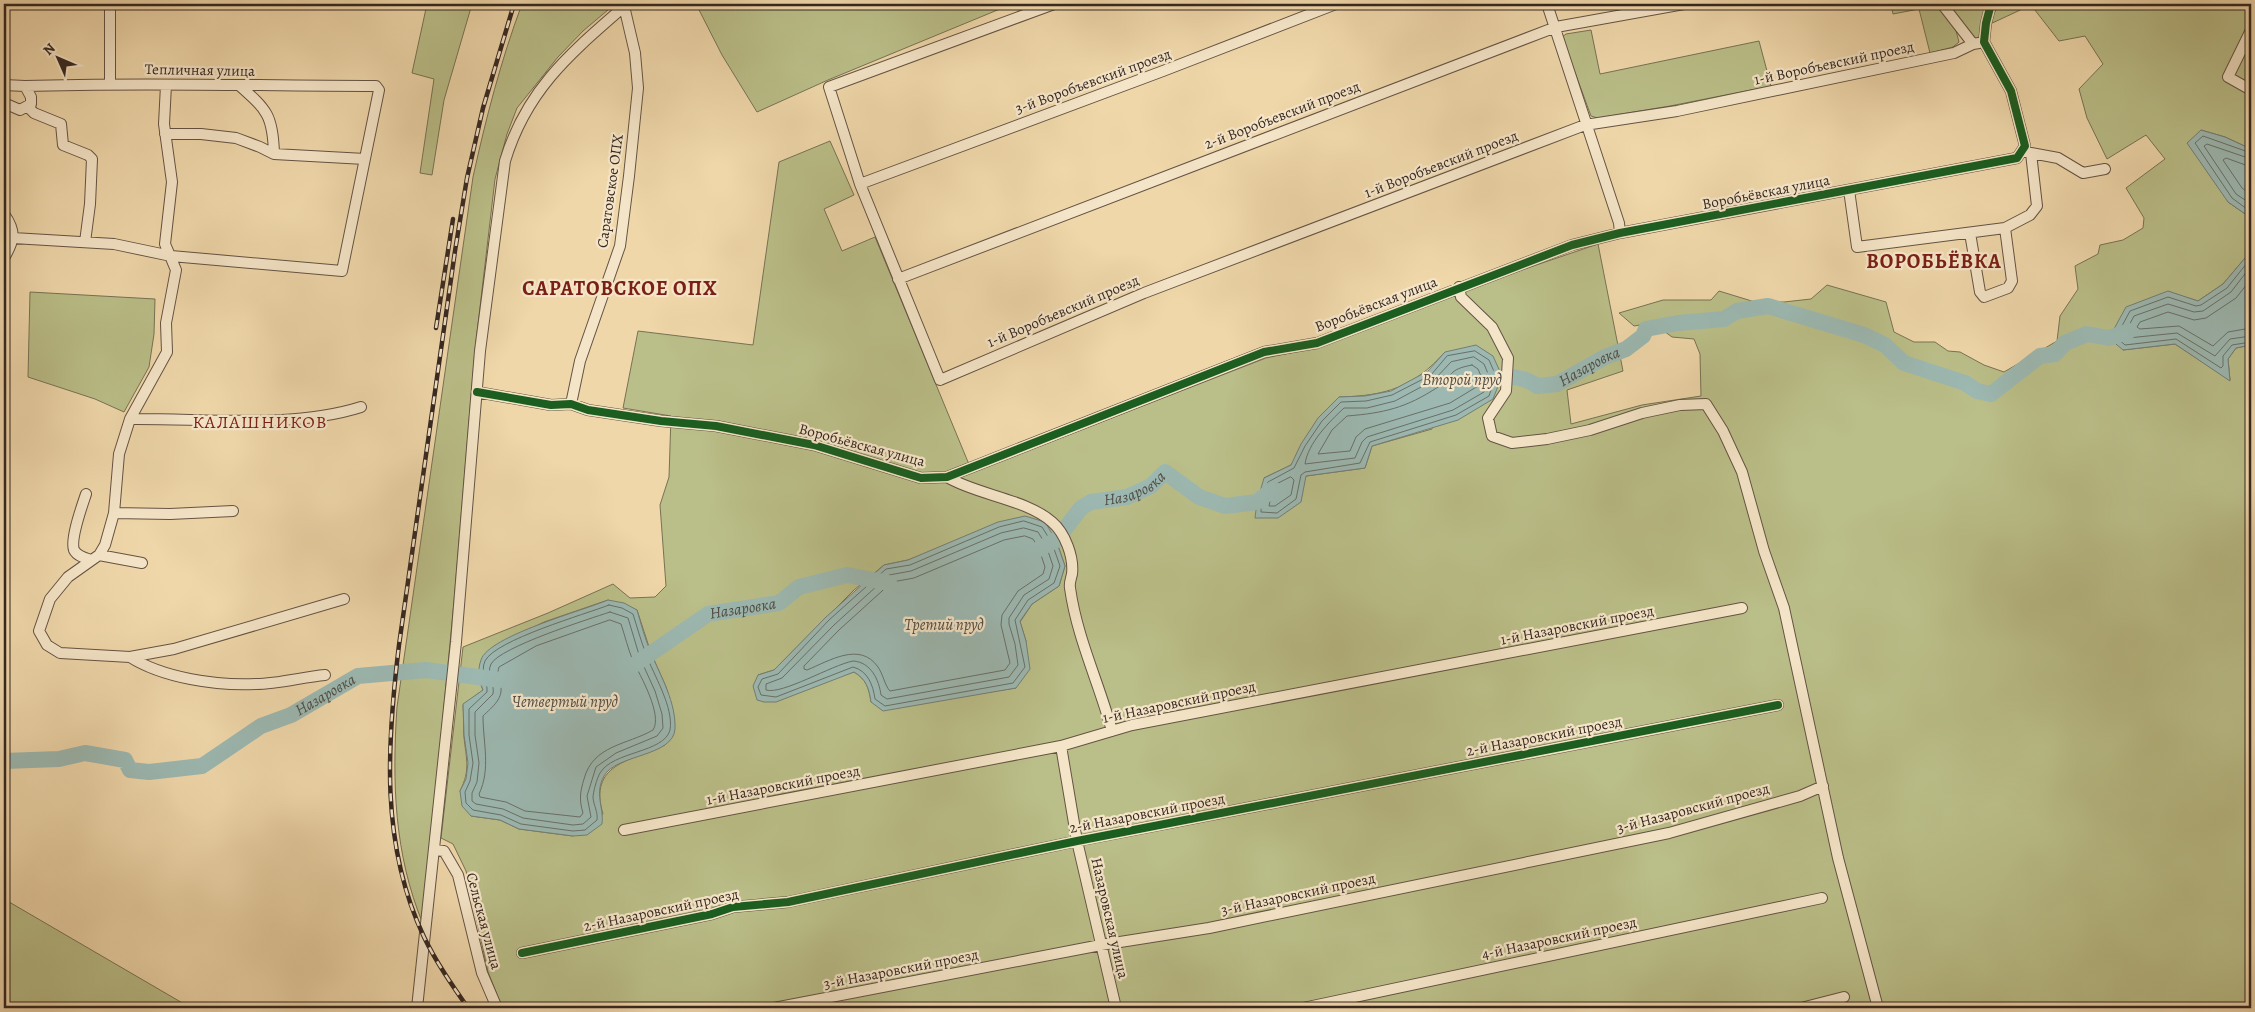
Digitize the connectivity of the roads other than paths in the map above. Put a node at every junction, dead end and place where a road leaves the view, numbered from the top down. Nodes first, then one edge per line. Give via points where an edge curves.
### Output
1 (110, 4) edge
2 (1054, 4) edge
3 (1336, 4) edge
4 (1548, 4) edge
5 (1684, 4) edge
6 (1942, 4) edge
7 (1991, 4) edge
8 (626, 5) edge
9 (1556, 27) junction
10 (2251, 30) edge
11 (1984, 42) junction
12 (1973, 44) junction
13 (110, 83) junction
14 (4, 85) edge
15 (166, 85) junction
16 (239, 85) junction
17 (24, 86) junction
18 (2251, 90) edge
19 (4, 103) edge
20 (28, 107) junction
21 (1585, 124) junction
22 (165, 134) junction
23 (2027, 152) junction
24 (274, 154) junction
25 (365, 159) junction
26 (2105, 169) dead end
27 (860, 184) junction
28 (1850, 190) junction
29 (4, 214) edge
30 (2005, 228) junction
31 (1620, 233) junction
32 (1970, 233) junction
33 (13, 238) junction
34 (84, 242) junction
35 (171, 256) junction
36 (4, 258) edge
37 (898, 279) junction
38 (1459, 287) junction
39 (477, 392) junction
40 (571, 404) junction
41 (361, 407) dead end
42 (130, 419) junction
43 (947, 477) junction
44 (86, 494) dead end
45 (233, 511) dead end
46 (114, 513) junction
47 (95, 558) junction
48 (142, 563) dead end
49 (344, 599) dead end
50 (1742, 608) dead end
51 (130, 657) junction
52 (325, 674) dead end
53 (1778, 705) dead end
54 (1112, 731) junction
55 (1061, 746) junction
56 (1823, 786) junction
57 (624, 830) dead end
58 (1077, 841) junction
59 (434, 850) junction
60 (1822, 898) dead end
61 (1101, 945) junction
62 (522, 953) dead end
63 (1844, 998) dead end
64 (417, 1008) edge
65 (497, 1008) edge
66 (774, 1008) edge
67 (1116, 1008) edge
68 (1303, 1008) edge
69 (1801, 1008) edge
70 (1878, 1008) edge

1 - 13 street
2 - 27 street via 829,87
3 - 27 street, 3-й Воробъевский проезд
4 - 9 street
5 - 9 street, 2-й Воробъевский проезд
6 - 12 street
7 - 11 street
8 - 39 street via 563,62 524,112 512,137 501,181
8 - 40 street, Саратовское ОПХ via 638,88 620,246 580,361
9 - 21 street
9 - 37 street, 2-й Воробъевский проезд
10 - 18 street via 2228,77
11 - 12 street, 1-й Воробъевский проезд
11 - 23 street via 2011,91
12 - 21 street, 1-й Воробъевский проезд via 1954,53 1678,111
13 - 15 street, Тепличная улица
13 - 17 street, Тепличная улица
14 - 17 street, Тепличная улица
15 - 16 street, Тепличная улица
15 - 22 street
16 - 24 street via 268,113 274,130
16 - 25 street, Тепличная улица via 376,86 379,90
17 - 20 street via 31,96
19 - 20 street via 20,110
20 - 34 street via 34,113 61,124 63,145 92,159
21 - 31 street
21 - 37 street, 1-й Воробъевский проезд via 1144,293 940,380
22 - 24 street via 236,138
22 - 35 street via 172,182 165,244
23 - 26 street via 2058,158 2084,173
23 - 28 street, Воробьёвская улица via 2010,160
23 - 30 street via 2037,206 2030,215
24 - 25 street
25 - 35 street via 342,270
27 - 37 street
28 - 31 street, Воробьёвская улица
28 - 32 street via 1857,246
29 - 33 street via 13,229
30 - 32 street
30 - 32 street via 2012,282 2008,288 1984,297 1980,292
31 - 38 street, Воробьёвская улица via 1572,245
33 - 34 street
33 - 36 street
34 - 35 street via 114,244
35 - 42 street via 176,270 166,324 167,352
38 - 43 street, Воробьёвская улица via 1317,343 1264,352
38 - 56 street via 1461,297 1492,327 1508,358 1506,391 1488,418 1492,436 1512,443 1547,439 1590,430 1642,413 1680,405 1706,404 1742,472 1784,608
39 - 40 street, Воробьёвская улица via 551,405
39 - 59 street
40 - 43 street, Воробьёвская улица via 588,410 716,426 814,445 921,478
41 - 42 street via 342,413 234,421
42 - 46 street via 119,454
43 - 54 street via 1036,512 1053,522 1060,531 1072,555 1069,585 1075,621
44 - 47 street via 73,540 74,549 79,556
45 - 46 street
46 - 47 street via 105,545
47 - 48 street
47 - 51 street via 68,577 50,599 39,631 46,645 60,653
49 - 51 street via 174,649
50 - 54 street, 1-й Назаровский проезд
51 - 52 street via 166,673 233,683 258,684
53 - 58 street, 2-й Назаровский проезд
54 - 55 street, 1-й Назаровский проезд
55 - 57 street, 1-й Назаровский проезд
55 - 58 street, Назаровская улица
56 - 61 street, 3-й Назаровский проезд via 1800,796 1669,833 1218,926
56 - 70 street via 1838,858
58 - 61 street, Назаровская улица
58 - 62 street, 2-й Назаровский проезд via 788,902 733,907
59 - 64 street
59 - 65 street, Сельская улица via 444,851 458,875 482,973
60 - 68 street, 4-й Назаровский проезд
61 - 66 street, 3-й Назаровский проезд
61 - 67 street, Назаровская улица
63 - 69 street

